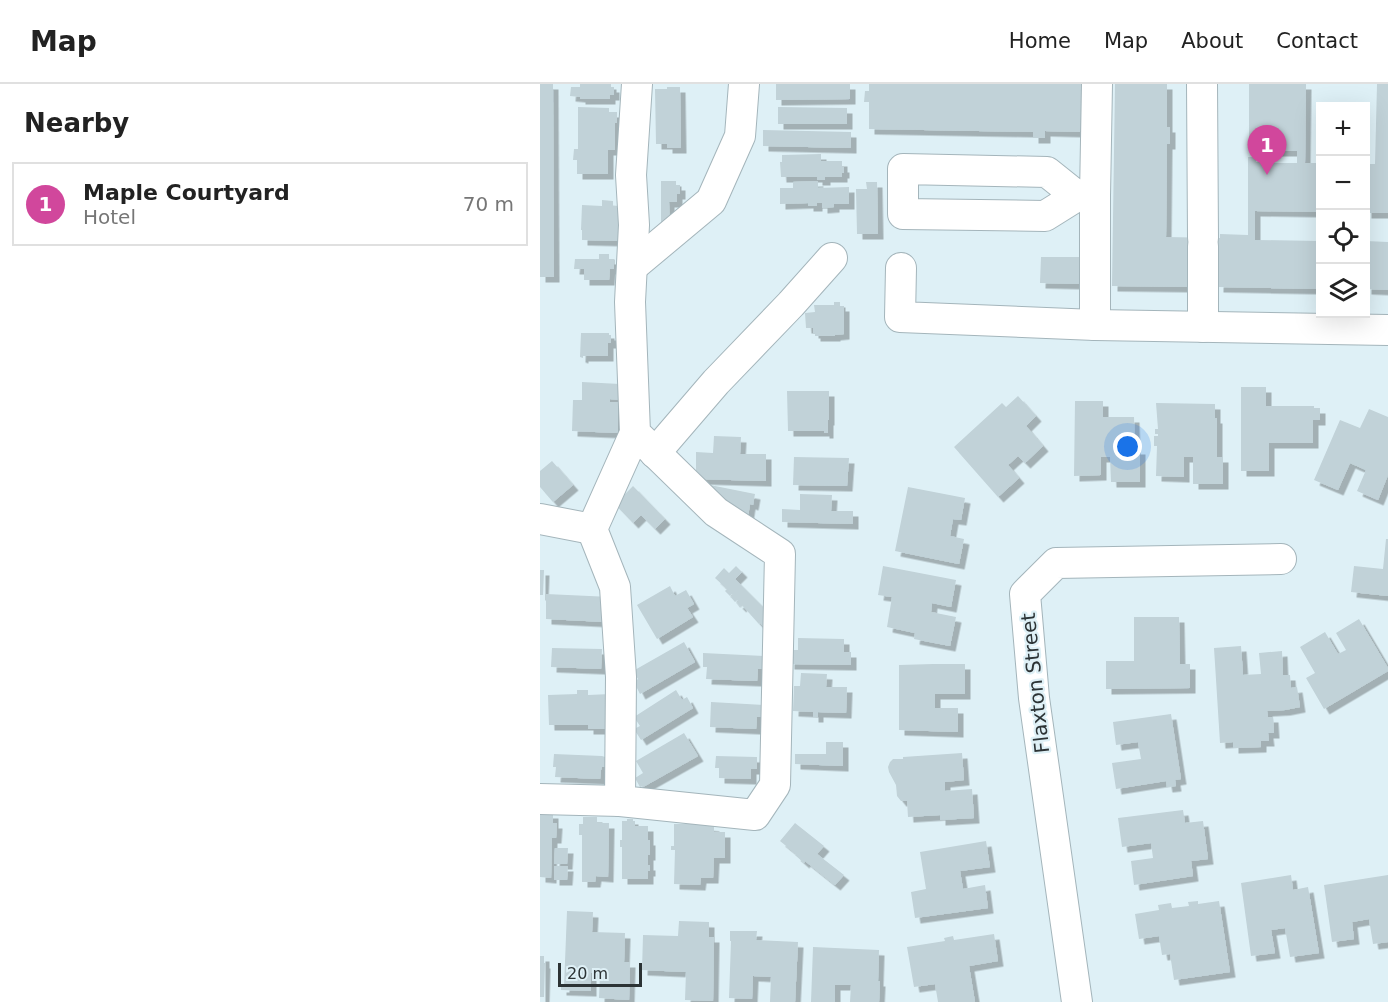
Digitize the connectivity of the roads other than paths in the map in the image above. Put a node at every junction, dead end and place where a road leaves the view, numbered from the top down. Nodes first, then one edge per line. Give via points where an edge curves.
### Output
1 (637, 84) edge
2 (744, 84) edge
3 (1096, 84) edge
4 (1202, 84) edge
5 (1086, 196) junction
6 (832, 258) dead end
7 (632, 267) junction
8 (901, 268) dead end
9 (1095, 325) junction
10 (1203, 327) junction
11 (1388, 330) edge
12 (645, 443) junction
13 (540, 519) edge
14 (592, 529) junction
15 (1281, 559) dead end
16 (540, 798) edge
17 (620, 801) junction
18 (1077, 1002) edge

1 - 7 street via 631,175
2 - 7 street via 740,136 711,201
3 - 5 street
4 - 10 street
5 - 5 street via 1047,172 903,169 903,214 1045,216
5 - 9 street
6 - 12 street via 716,382
7 - 12 street via 630,302
8 - 9 street via 900,317
9 - 10 street
10 - 11 street
12 - 14 street
12 - 17 street via 716,512 780,554 775,785 755,815
13 - 14 street
14 - 17 street via 615,586 621,677
15 - 18 street, Flaxton Street via 1056,563 1025,594 1034,698
16 - 17 street

